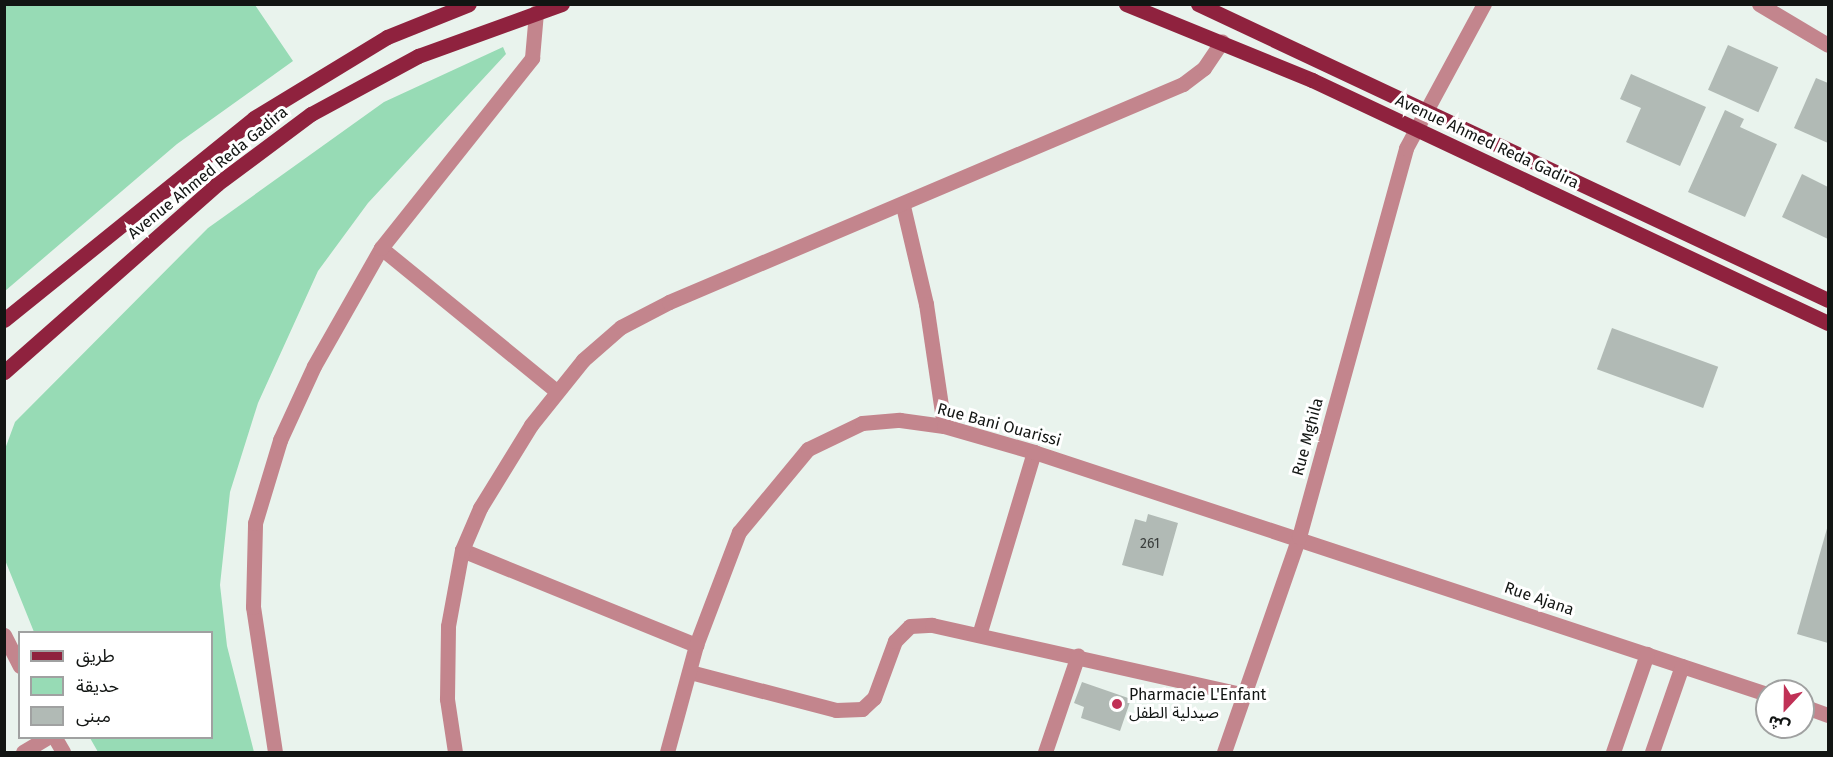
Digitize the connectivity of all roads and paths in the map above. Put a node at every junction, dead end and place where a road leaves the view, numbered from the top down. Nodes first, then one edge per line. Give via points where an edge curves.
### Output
1 (470, 4) edge
2 (561, 4) edge
3 (1126, 4) edge
4 (1198, 4) edge
5 (1484, 4) edge
6 (1760, 4) edge
7 (536, 12) junction
8 (1222, 41) junction
9 (1828, 45) edge
10 (1425, 108) junction
11 (1415, 128) junction
12 (903, 206) junction
13 (381, 248) junction
14 (1828, 300) edge
15 (4, 320) edge
16 (1828, 323) edge
17 (4, 372) edge
18 (555, 390) junction
19 (944, 426) junction
20 (1034, 452) junction
21 (1299, 537) junction
22 (462, 550) junction
23 (978, 635) junction
24 (5, 637) edge
25 (696, 645) junction
26 (1647, 654) junction
27 (1078, 656) junction
28 (18, 662) edge
29 (1682, 666) junction
30 (690, 672) junction
31 (1755, 690) edge
32 (1244, 695) junction
33 (44, 739) edge
34 (56, 739) edge
35 (23, 753) edge
36 (63, 753) edge
37 (275, 753) edge
38 (455, 753) edge
39 (667, 753) edge
40 (1045, 753) edge
41 (1224, 753) edge
42 (1613, 753) edge
43 (1652, 753) edge

1 - 15 main road, Avenue Ahmed Reda Gadira via 387,37 254,118
2 - 7 main road, Avenue Ahmed Reda Gadira
3 - 8 main road, Avenue Ahmed Reda Gadira
4 - 10 main road, Avenue Ahmed Reda Gadira
5 - 10 street, Rue Mghila
6 - 9 street
7 - 13 street via 532,58
7 - 17 main road, Avenue Ahmed Reda Gadira via 418,56 302,121 217,184
8 - 11 main road, Avenue Ahmed Reda Gadira
8 - 12 street via 1204,68 1183,84
10 - 11 street, Rue Mghila
10 - 14 main road, Avenue Ahmed Reda Gadira
11 - 16 main road, Avenue Ahmed Reda Gadira
11 - 21 street, Rue Mghila
12 - 18 street via 669,302 621,327
12 - 19 street via 926,304
13 - 18 street
13 - 37 street via 314,366 280,440 255,523 253,607
18 - 22 street via 480,508
19 - 20 street, Rue Bani Ouarissi
19 - 25 street, Rue Bani Ouarissi via 900,420 862,423 808,449 739,532
20 - 21 street, Rue Bani Ouarissi
20 - 23 street
21 - 26 street, Rue Ajana
21 - 32 street, Rue Mghila
22 - 25 street
22 - 38 street via 448,626 447,699
23 - 27 street
23 - 30 street via 910,626 895,641 874,698 862,709 836,710
24 - 28 street
25 - 30 street, Rue Bani Ouarissi
26 - 29 street, Rue Ajana
26 - 42 street
27 - 32 street
27 - 40 street
29 - 31 street, Rue Ajana
29 - 43 street
30 - 39 street, Rue Bani Ouarissi
32 - 41 street, Rue Mghila
33 - 35 street
34 - 36 street

